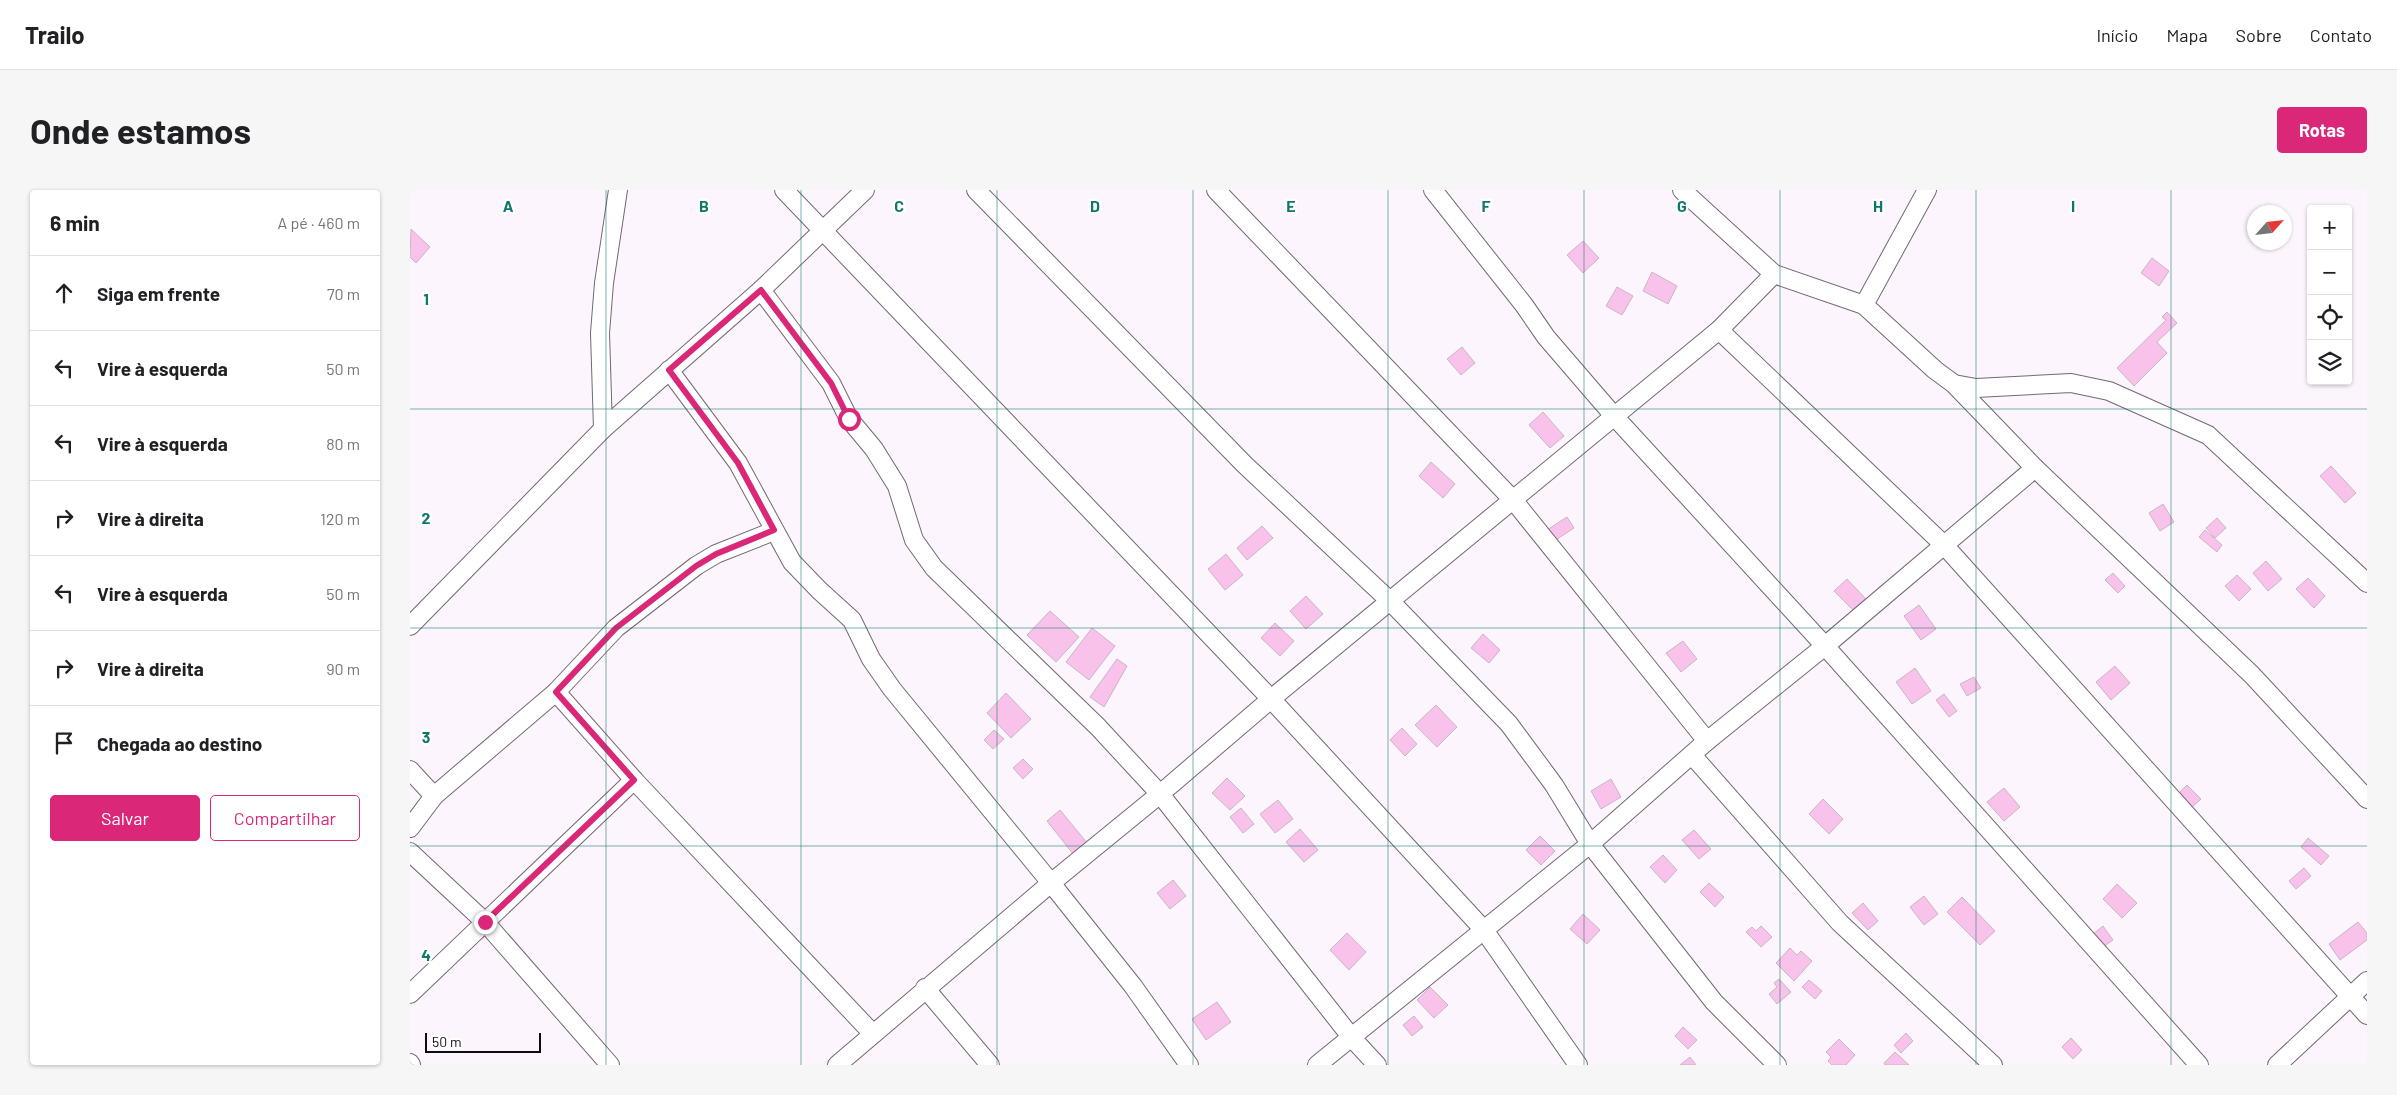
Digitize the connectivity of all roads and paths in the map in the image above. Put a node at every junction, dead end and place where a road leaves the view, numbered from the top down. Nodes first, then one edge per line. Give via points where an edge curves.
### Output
1 (618, 190) edge
2 (784, 190) edge
3 (865, 190) edge
4 (976, 190) edge
5 (1216, 190) edge
6 (1433, 190) edge
7 (1682, 190) edge
8 (1927, 190) edge
9 (821, 230) junction
10 (1774, 274) junction
11 (761, 290) junction
12 (1864, 305) junction
13 (1719, 330) junction
14 (669, 370) junction
15 (1954, 384) junction
16 (1614, 416) junction
17 (603, 429) junction
18 (2035, 468) junction
19 (1514, 501) junction
20 (774, 530) junction
21 (1944, 545) junction
22 (2367, 583) edge
23 (1391, 602) junction
24 (410, 626) edge
25 (1825, 646) junction
26 (556, 692) junction
27 (1271, 699) junction
28 (1707, 741) junction
29 (1692, 755) junction
30 (410, 770) edge
31 (634, 780) junction
32 (1160, 794) junction
33 (434, 796) junction
34 (2367, 799) edge
35 (410, 828) edge
36 (1590, 844) junction
37 (410, 852) edge
38 (1051, 883) junction
39 (485, 922) junction
40 (1484, 930) junction
41 (2367, 981) edge
42 (925, 988) junction
43 (410, 994) edge
44 (2350, 998) junction
45 (2367, 1015) edge
46 (873, 1034) junction
47 (1352, 1038) junction
48 (610, 1065) edge
49 (837, 1065) edge
50 (990, 1065) edge
51 (1189, 1065) edge
52 (1316, 1065) edge
53 (1377, 1065) edge
54 (1578, 1065) edge
55 (1777, 1065) edge
56 (1993, 1065) edge
57 (2199, 1065) edge
58 (2277, 1065) edge

1 - 17 street via 600,333
2 - 9 street
3 - 9 street
4 - 23 street via 1245,465
5 - 19 street
6 - 16 street via 1546,337
7 - 10 street
8 - 12 street
9 - 11 street
9 - 27 street
10 - 12 street
10 - 13 street
11 - 14 street
11 - 32 street via 831,383 849,419 874,448 897,486 914,540 934,568 1098,727
12 - 15 street
13 - 16 street
13 - 21 street
14 - 17 street
14 - 20 street via 738,463
15 - 18 street
15 - 22 street via 1976,388 2071,383 2109,391 2208,435
16 - 19 street
16 - 25 street
17 - 24 street
18 - 21 street
18 - 34 street via 2252,675
19 - 23 street
19 - 28 street
20 - 26 street via 716,554 696,566 616,628
20 - 38 street via 792,562 852,620 871,659 892,689
21 - 25 street
21 - 44 street
23 - 27 street
23 - 36 street via 1509,724 1554,785
25 - 28 street
25 - 57 street
26 - 31 street
26 - 33 street
27 - 32 street
27 - 40 street
28 - 29 street
29 - 36 street
29 - 56 street via 1840,923
30 - 33 street
31 - 39 street
31 - 46 street
32 - 38 street
32 - 47 street
33 - 35 street
36 - 40 street
36 - 55 street via 1714,1002
37 - 39 street
38 - 42 street
38 - 51 street via 1133,986
39 - 43 street
39 - 48 street
40 - 47 street
40 - 54 street
41 - 44 street
42 - 46 street
42 - 50 street
44 - 45 street
44 - 58 street
46 - 49 street
47 - 52 street
47 - 53 street

